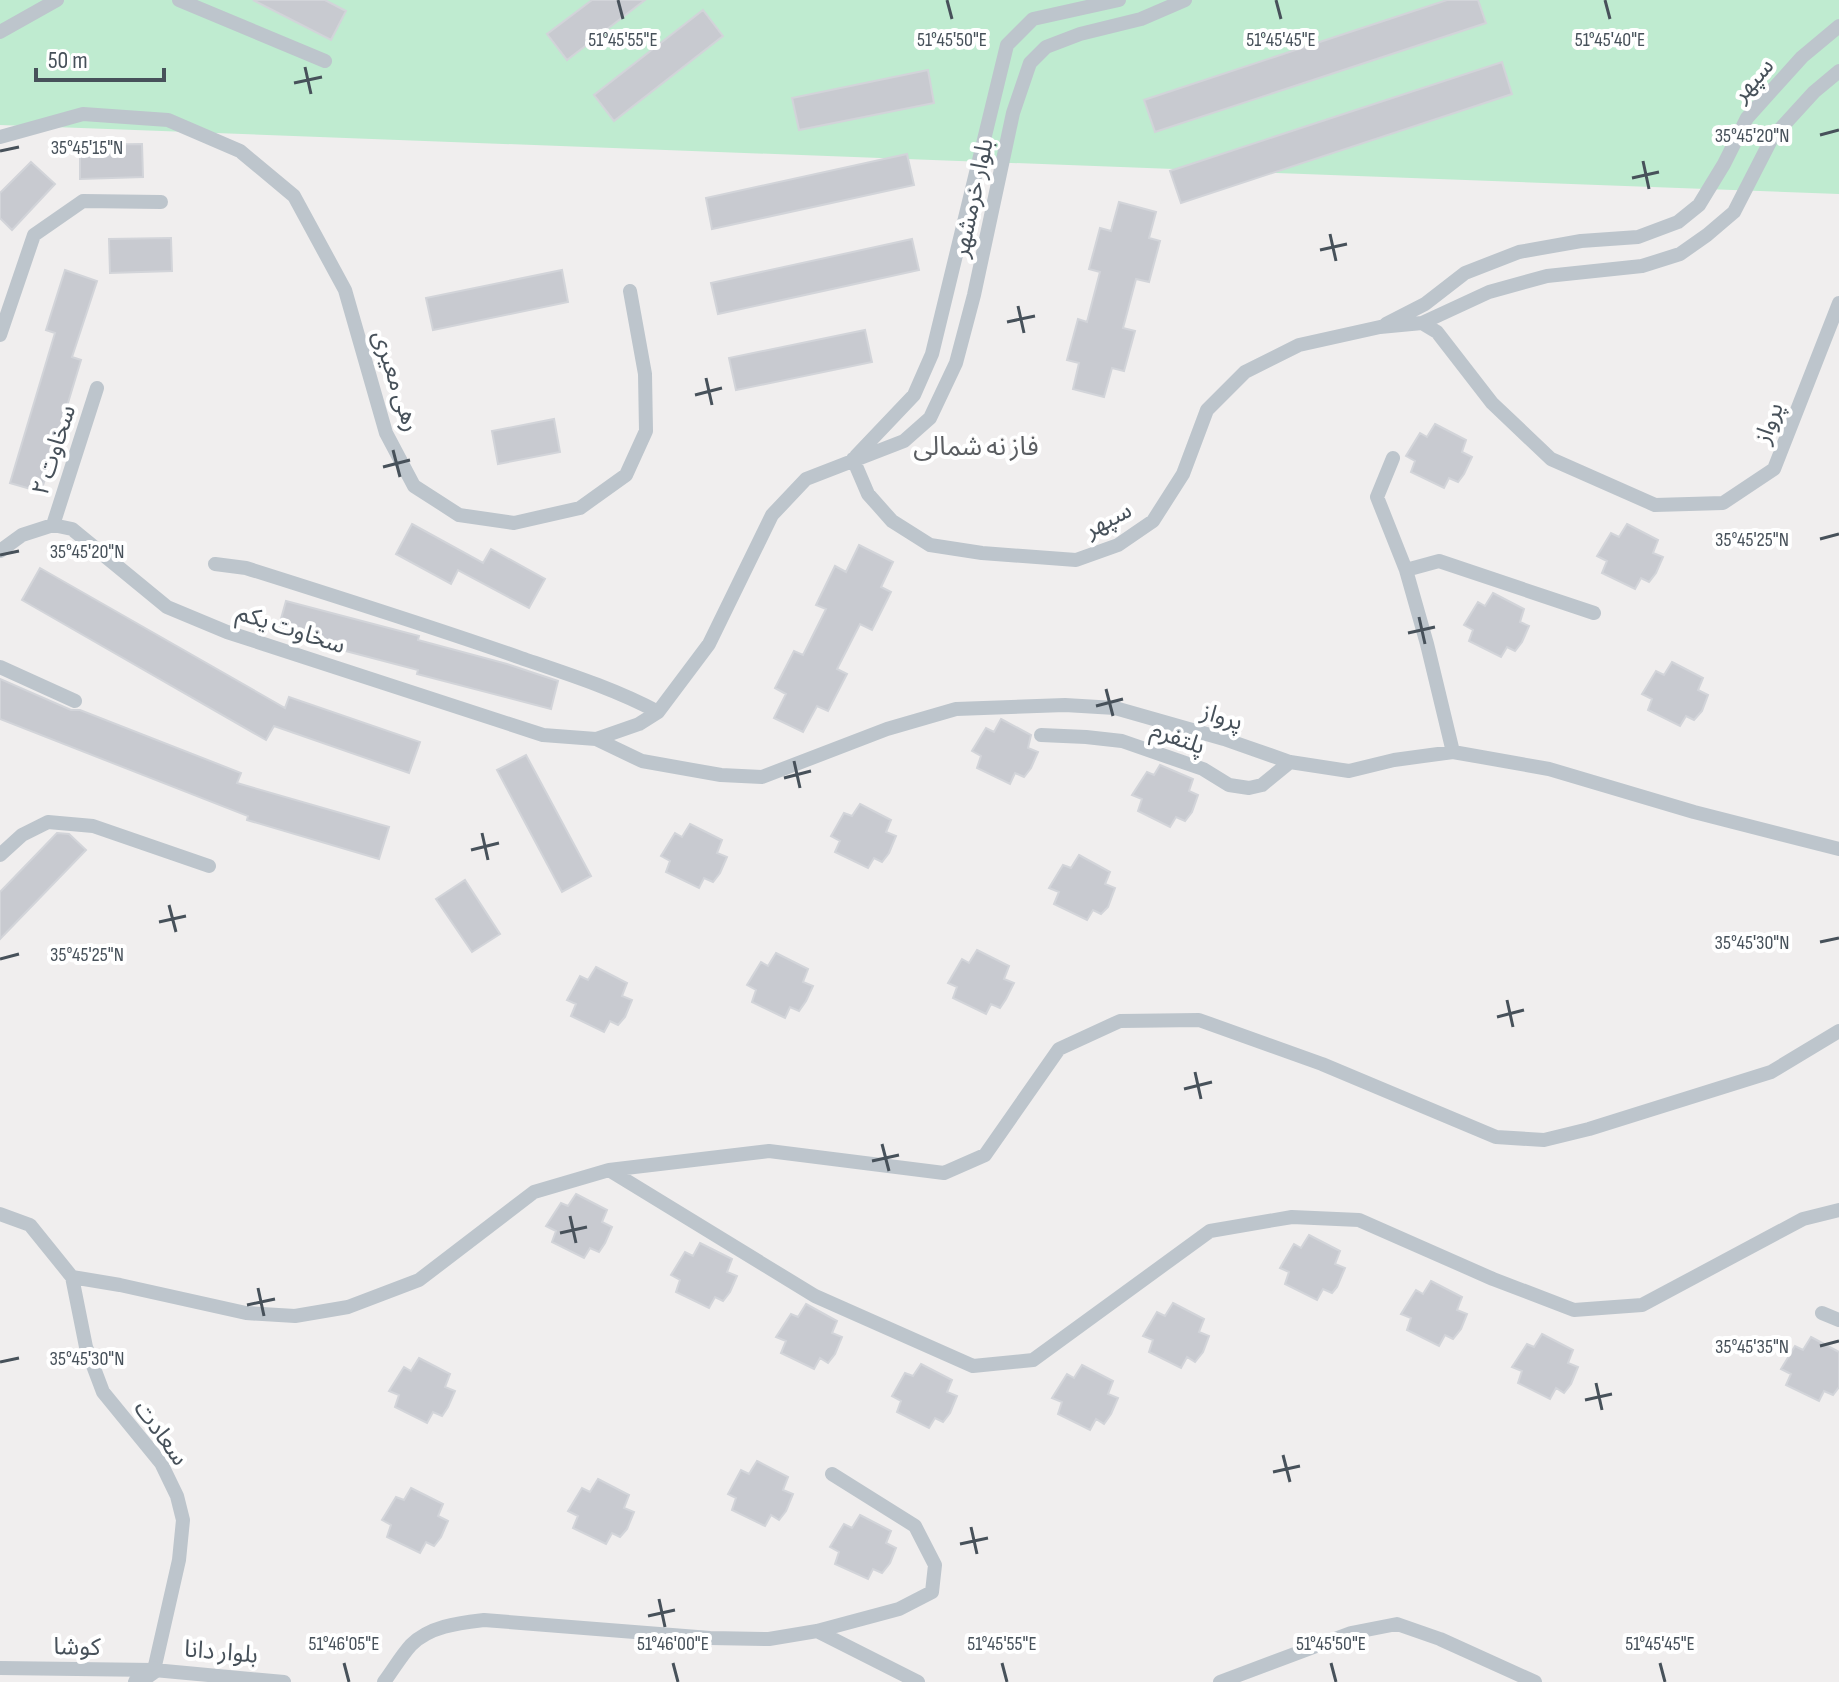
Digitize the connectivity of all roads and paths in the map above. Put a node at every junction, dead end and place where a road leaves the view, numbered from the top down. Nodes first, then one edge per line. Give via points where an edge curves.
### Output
1 (57, 0) edge
2 (179, 0) edge
3 (1119, 0) edge
4 (1185, 0) edge
5 (1839, 26) edge
6 (0, 32) edge
7 (325, 61) dead end
8 (1839, 71) edge
9 (0, 137) edge
10 (161, 202) dead end
11 (630, 291) dead end
12 (1839, 303) edge
13 (1422, 323) junction
14 (1380, 327) junction
15 (0, 335) edge
16 (97, 388) dead end
17 (1393, 458) dead end
18 (853, 459) junction
19 (53, 525) junction
20 (0, 551) edge
21 (215, 564) dead end
22 (1406, 570) junction
23 (1594, 613) dead end
24 (0, 667) edge
25 (75, 701) dead end
26 (658, 712) junction
27 (1041, 735) dead end
28 (596, 739) junction
29 (1453, 752) junction
30 (1290, 762) junction
31 (1839, 849) edge
32 (0, 855) edge
33 (209, 866) dead end
34 (1839, 1031) edge
35 (609, 1170) junction
36 (1839, 1210) edge
37 (0, 1214) edge
38 (72, 1277) junction
39 (1822, 1313) dead end
40 (1839, 1320) edge
41 (832, 1474) dead end
42 (817, 1631) junction
43 (0, 1668) edge
44 (38, 1676) edge
45 (154, 1676) edge
46 (137, 1682) edge
47 (284, 1682) edge
48 (384, 1682) edge
49 (918, 1682) edge
50 (1220, 1682) edge
51 (1535, 1682) edge

1 - 6 street
2 - 7 street
3 - 18 street, بلوار خرمشهر via 1033,19 1007,45 932,354 914,395
4 - 18 street, بلوار خرمشهر via 1046,47 1030,63 1013,113 956,363 930,418 904,441
5 - 14 street, سپهر via 1802,57 1747,118 1699,205 1678,222 1638,237 1519,252 1465,273 1425,304
8 - 13 street, سپهر via 1772,138 1734,212 1680,254 1642,266 1547,276 1489,292
9 - 11 street, رهی معیری via 83,114 168,120 240,151 294,196 345,290 386,433 414,486 459,515 514,523 580,508 626,475 646,431 645,374
10 - 15 street via 83,201 34,235
12 - 13 street, پرواز via 1774,469 1723,503 1655,505 1551,459 1492,403 1437,332
13 - 14 street, سپهر
14 - 18 street, سپهر via 1299,345 1245,372 1207,410 1183,474 1153,521 1118,545 1076,560 930,545 892,521 868,494
16 - 19 street, سخاوت ۲
17 - 22 street via 1377,497
18 - 26 street, بلوار خرمشهر via 806,479 772,515 709,644
19 - 20 street via 22,535
19 - 28 street, سخاوت یکم via 72,529 167,607 227,632 543,735
21 - 26 street via 246,568 489,646
22 - 23 street via 1439,561
22 - 29 street
24 - 25 street
26 - 28 street, بلوار خرمشهر
27 - 30 street, پلتفرم via 1122,741 1203,769 1229,785 1249,788 1262,785
28 - 30 street, پرواز via 642,761 762,777 956,709 1065,705 1115,708
29 - 30 street, پرواز via 1349,771
29 - 31 street, پرواز via 1549,769
32 - 33 street via 22,835 48,822 93,826
34 - 35 street via 1771,1072 1544,1140 1496,1137 1322,1064 1199,1020 1120,1021 1059,1049 985,1155 944,1173 769,1151
35 - 36 street via 815,1296 973,1366 1033,1360 1210,1231 1292,1217 1359,1220 1574,1310 1642,1305 1803,1219
35 - 38 street via 534,1192 419,1280 348,1307 295,1316 246,1313
37 - 38 street, سعادت via 30,1225
38 - 45 street, سعادت via 86,1347 103,1392 161,1463 183,1520
39 - 40 street
41 - 42 street via 915,1526 935,1565 932,1592 899,1609
42 - 48 street via 769,1639 710,1638 484,1620 434,1630 413,1643
42 - 49 street
43 - 44 street, کوشا
44 - 45 street, کوشا
45 - 46 street, بلوار دانا
45 - 47 street, بلوار دانا
50 - 51 street via 1351,1633 1397,1624

